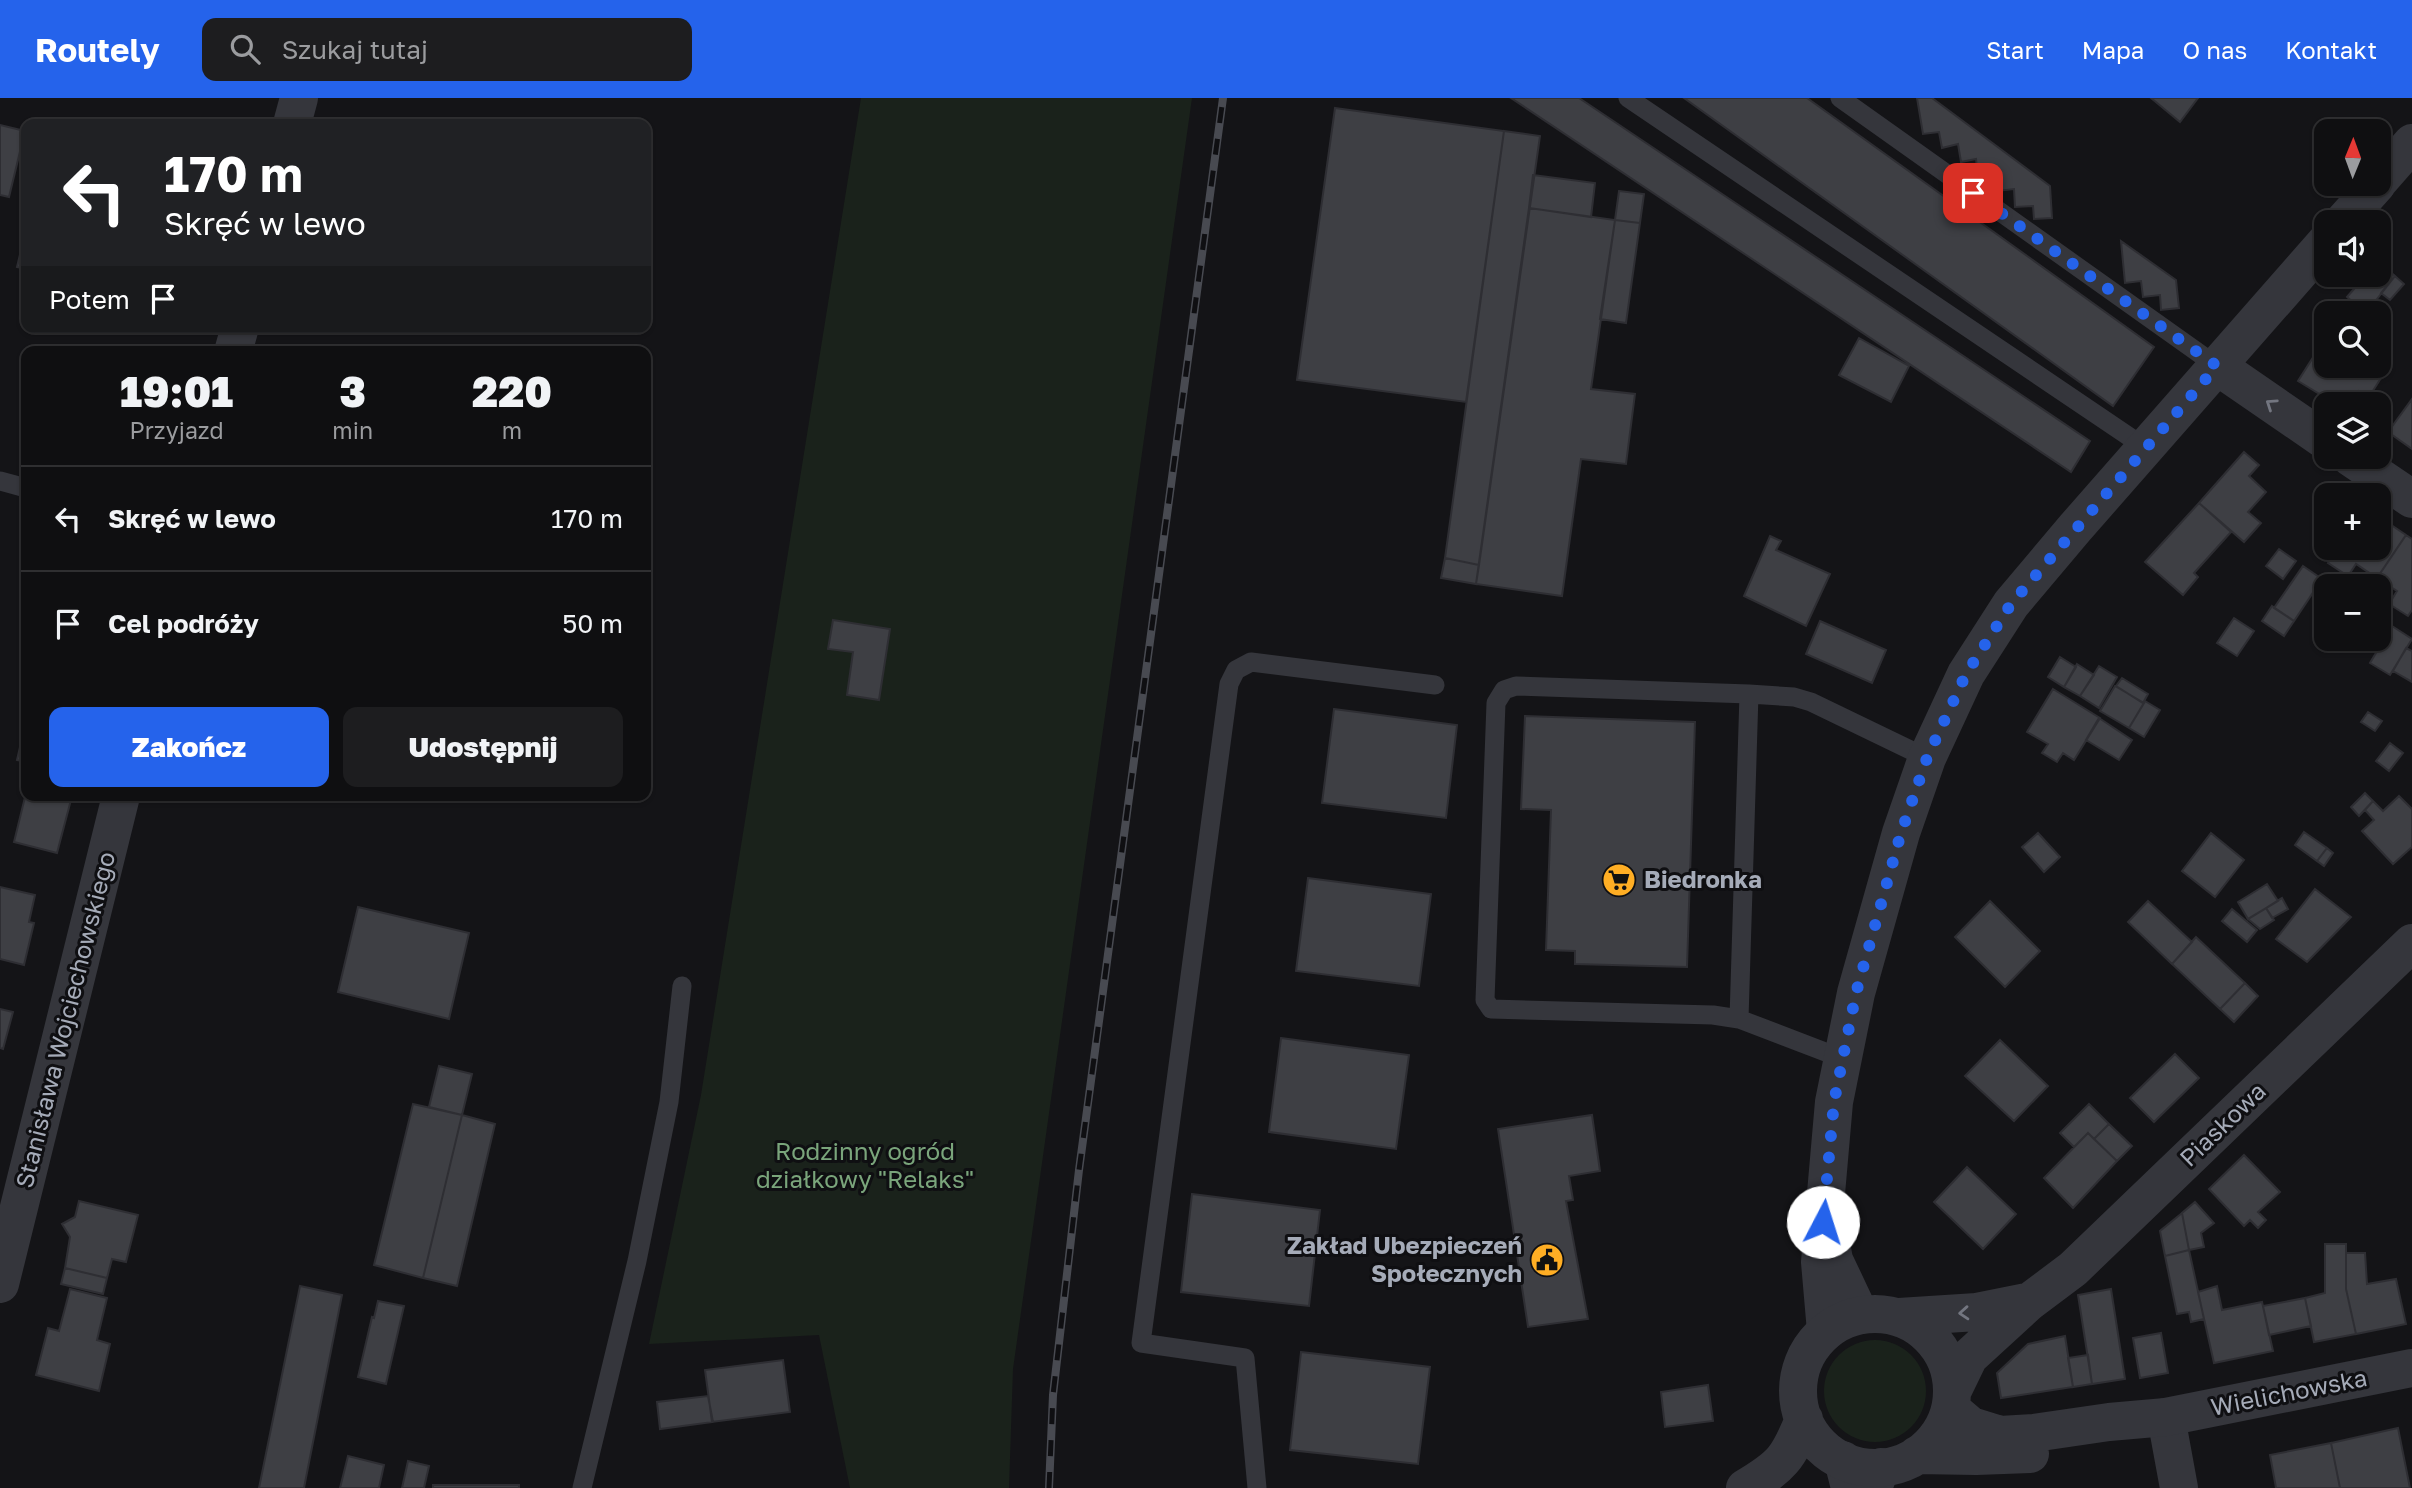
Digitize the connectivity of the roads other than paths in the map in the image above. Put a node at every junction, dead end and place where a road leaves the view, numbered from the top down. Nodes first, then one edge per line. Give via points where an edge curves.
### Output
1 (299, 98) edge
2 (1628, 98) edge
3 (1840, 98) edge
4 (293, 119) edge
5 (2412, 144) edge
6 (2391, 167) edge
7 (2366, 196) edge
8 (2353, 210) edge
9 (2314, 256) edge
10 (2217, 366) junction
11 (2314, 432) edge
12 (2146, 449) junction
13 (2368, 469) edge
14 (0, 481) edge
15 (21, 487) edge
16 (2412, 499) edge
17 (1435, 685) dead end
18 (1749, 694) junction
19 (1927, 758) junction
20 (120, 801) edge
21 (2412, 943) edge
22 (682, 986) dead end
23 (1739, 1019) junction
24 (1842, 1058) junction
25 (1824, 1203) junction
26 (0, 1284) edge
27 (2029, 1302) junction
28 (1860, 1315) junction
29 (1899, 1317) junction
30 (1826, 1331) junction
31 (2412, 1368) edge
32 (1952, 1400) junction
33 (2166, 1418) junction
34 (1804, 1419) junction
35 (1917, 1455) junction
36 (1862, 1476) edge
37 (582, 1488) edge
38 (1257, 1488) edge
39 (1745, 1488) edge
40 (1772, 1488) edge
41 (2179, 1488) edge

1 - 4 street
2 - 12 lane
3 - 10 lane
5 - 6 street
7 - 8 street
9 - 10 street
11 -> 10 street
10 - 12 street
12 - 19 street via 2011,604 1966,674
13 - 16 street
14 - 15 lane
17 - 38 lane via 1251,662 1236,670 1229,684 1141,1343 1245,1358
18 - 19 lane via 1811,702
18 - 23 lane
18 - 23 lane via 1516,686 1504,690 1496,703 1485,1000 1491,1009
19 - 24 street via 1901,833
20 - 26 street, Stanisława Wojciechowskiego
21 - 27 street, Piaskowa via 2073,1269
22 - 37 lane via 666,1116 637,1261
23 - 24 lane
24 - 25 street
25 - 28 street via 1834,1260
25 - 30 street via 1820,1262
27 -> 29 street, Piaskowa via 1976,1312
27 - 32 street, Piaskowa via 1969,1357
28 - 29 street
28 - 30 street
29 - 32 street via 1917,1325 1943,1353
30 - 34 street via 1803,1362 1798,1381
31 - 33 street, Wielichowska
32 - 33 street, Wielichowska via 1971,1426 2000,1435
32 - 35 street via 1938,1435
33 - 35 street, Wielichowska via 2113,1441 2038,1453
33 - 41 street
34 - 36 street via 1826,1451
34 - 39 street via 1792,1449 1774,1471
35 - 36 street
36 - 40 street via 1805,1472

